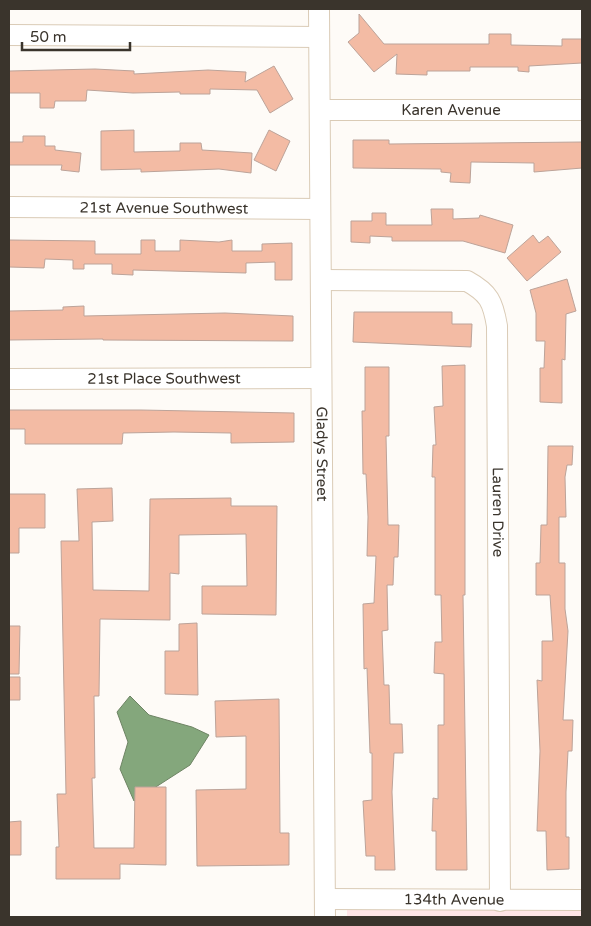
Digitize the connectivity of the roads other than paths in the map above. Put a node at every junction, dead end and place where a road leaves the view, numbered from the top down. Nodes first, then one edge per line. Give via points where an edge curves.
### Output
1 (319, 9) edge
2 (9, 35) edge
3 (319, 37) junction
4 (320, 110) junction
5 (582, 110) edge
6 (9, 207) edge
7 (320, 209) junction
8 (322, 280) junction
9 (320, 378) junction
10 (9, 379) edge
11 (582, 900) edge
12 (500, 901) junction
13 (325, 908) edge
14 (467, 909) edge

1 - 3 street, Gladys Street
2 - 3 street
3 - 4 street, Gladys Street
4 - 5 street, Karen Avenue
4 - 7 street, Gladys Street
6 - 7 street, 21st Avenue Southwest
7 - 8 street, Gladys Street
8 - 9 street, Gladys Street
8 - 12 street, Lauren Drive via 467,281 482,289 493,305 498,326
9 - 10 street, 21st Place Southwest
9 - 13 street, Gladys Street
11 - 12 street, 134th Avenue
12 - 14 street, 134th Avenue
13 - 14 street, 134th Avenue

